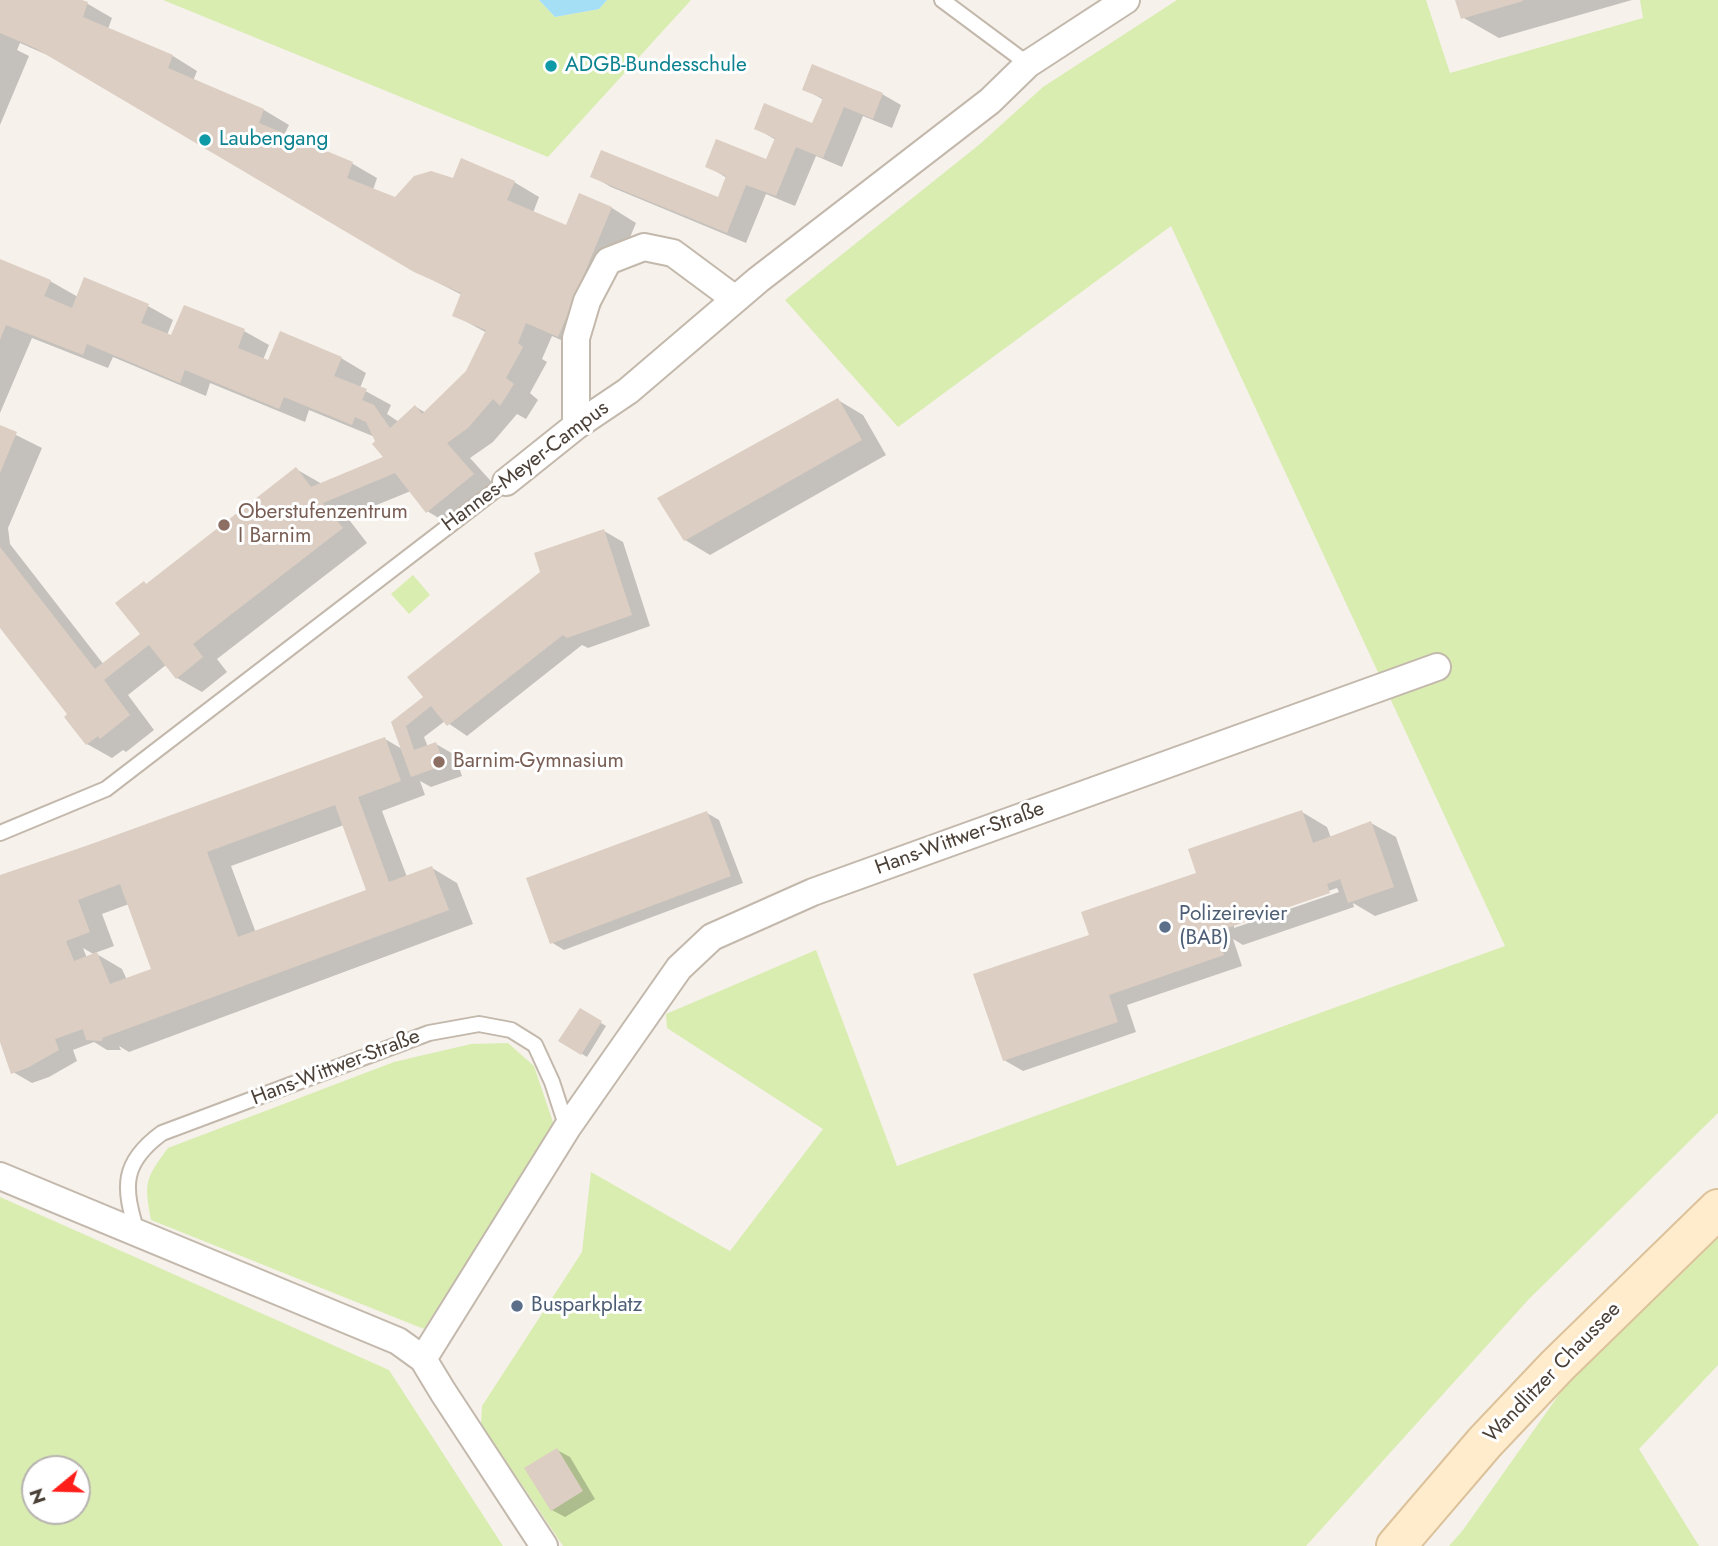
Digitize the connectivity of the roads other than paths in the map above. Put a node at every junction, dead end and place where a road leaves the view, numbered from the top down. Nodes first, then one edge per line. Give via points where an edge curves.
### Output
1 (942, 0) edge
2 (1126, 0) edge
3 (1028, 64) junction
4 (735, 299) junction
5 (576, 426) junction
6 (506, 482) joint
7 (1437, 667) dead end
8 (0, 833) edge
9 (567, 1128) junction
10 (0, 1176) edge
11 (1718, 1209) edge
12 (137, 1232) junction
13 (423, 1359) junction
14 (544, 1546) edge
15 (1396, 1546) edge

1 - 3 lane
2 - 3 street, Hannes-Meyer-Campus
3 - 4 street, Hannes-Meyer-Campus via 990,101
4 - 5 street, Hannes-Meyer-Campus via 628,391
4 - 5 street via 673,253 644,247 608,261 587,301 576,338
5 - 6 street, Hannes-Meyer-Campus
6 - 8 lane, Hannes-Meyer-Campus via 106,789
7 - 9 street, Hans-Wittwer-Straße via 813,892 712,937 678,968
9 - 12 lane, Hans-Wittwer-Straße via 535,1045 511,1030 479,1024 429,1033 162,1133 144,1147 128,1183 128,1204
9 - 13 street, Hans-Wittwer-Straße
10 - 12 street
11 - 15 main road, Wandlitzer Chaussee via 1557,1366
12 - 13 street via 398,1341
13 - 14 street

